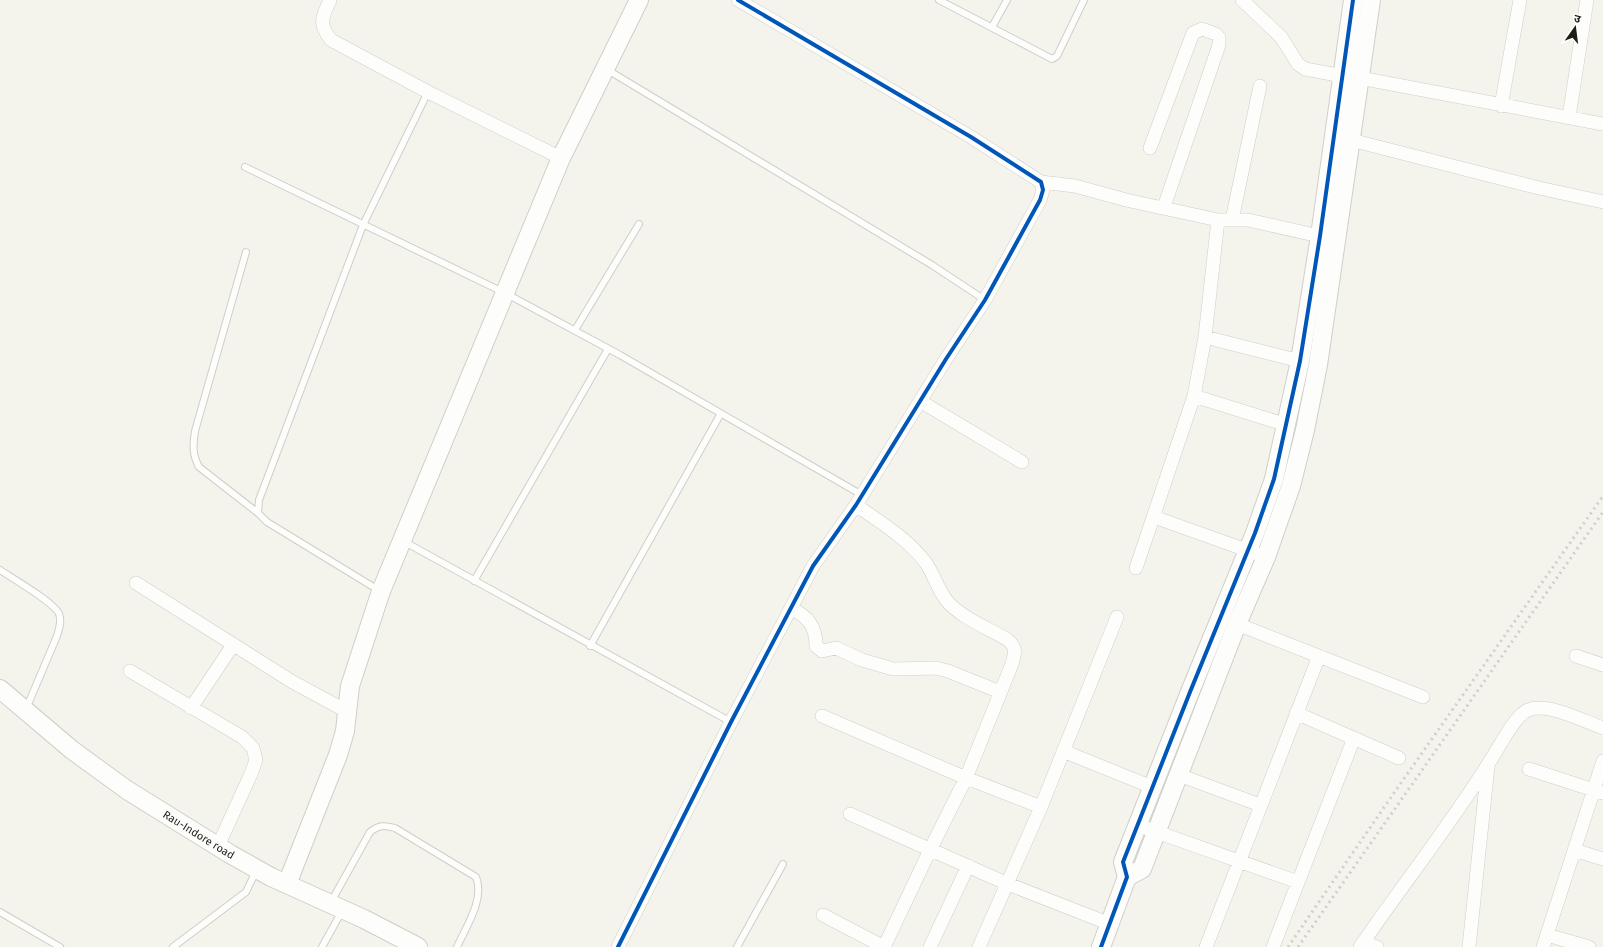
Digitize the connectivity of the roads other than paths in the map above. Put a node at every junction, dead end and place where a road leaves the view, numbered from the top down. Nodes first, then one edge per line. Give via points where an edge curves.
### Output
1 (330, 0) edge
2 (639, 0) edge
3 (738, 0) edge
4 (939, 0) edge
5 (1007, 0) edge
6 (1084, 0) edge
7 (1242, 0) edge
8 (1353, 0) edge
9 (1370, 0) edge
10 (1520, 0) edge
11 (1587, 0) edge
12 (992, 27) junction
13 (605, 68) junction
14 (1351, 77) junction
15 (1260, 86) dead end
16 (428, 92) junction
17 (1501, 106) junction
18 (1569, 118) junction
19 (1603, 124) edge
20 (1351, 140) junction
21 (1150, 148) dead end
22 (561, 158) junction
23 (245, 166) dead end
24 (1041, 182) junction
25 (1603, 202) edge
26 (1164, 207) junction
27 (1218, 220) junction
28 (1232, 220) junction
29 (363, 224) junction
30 (639, 224) dead end
31 (1329, 238) junction
32 (246, 252) dead end
33 (506, 293) junction
34 (986, 300) junction
35 (575, 330) junction
36 (1205, 337) junction
37 (608, 349) junction
38 (1300, 361) junction
39 (1194, 396) junction
40 (920, 401) junction
41 (720, 415) junction
42 (1287, 425) junction
43 (1022, 462) dead end
44 (859, 500) junction
45 (258, 513) junction
46 (1154, 516) junction
47 (402, 540) junction
48 (1248, 550) junction
49 (1266, 557) junction
50 (1136, 568) dead end
51 (0, 570) edge
52 (474, 581) junction
53 (136, 583) dead end
54 (381, 591) junction
55 (791, 608) junction
56 (1117, 617) dead end
57 (1237, 624) junction
58 (233, 645) junction
59 (590, 646) junction
60 (1319, 656) junction
61 (1576, 656) dead end
62 (1603, 665) edge
63 (130, 671) dead end
64 (0, 689) edge
65 (1000, 692) junction
66 (1423, 697) dead end
67 (192, 708) junction
68 (25, 710) junction
69 (348, 712) junction
70 (1296, 713) junction
71 (822, 716) dead end
72 (731, 722) junction
73 (1603, 728) edge
74 (1354, 738) junction
75 (1063, 751) junction
76 (1399, 758) dead end
77 (1603, 761) edge
78 (1488, 765) junction
79 (1529, 769) dead end
80 (1179, 775) junction
81 (966, 778) junction
82 (1152, 787) junction
83 (1598, 792) edge
84 (1260, 805) junction
85 (1041, 807) junction
86 (850, 814) dead end
87 (1137, 825) junction
88 (1156, 832) junction
89 (218, 846) junction
90 (930, 850) junction
91 (1574, 850) junction
92 (1603, 859) edge
93 (1238, 861) junction
94 (783, 864) dead end
95 (968, 866) junction
96 (257, 868) junction
97 (1128, 877) junction
98 (1298, 882) junction
99 (287, 884) junction
100 (1008, 884) junction
101 (337, 907) junction
102 (0, 912) edge
103 (823, 915) dead end
104 (1110, 924) junction
105 (1545, 941) edge
106 (1361, 945) edge
107 (60, 947) edge
108 (173, 947) edge
109 (322, 947) edge
110 (418, 947) edge
111 (457, 947) edge
112 (618, 947) edge
113 (737, 947) edge
114 (884, 947) edge
115 (930, 947) edge
116 (979, 947) edge
117 (1101, 947) edge
118 (1206, 947) edge
119 (1273, 947) edge
120 (1378, 947) edge
121 (1469, 947) edge
122 (1590, 947) edge

1 - 16 street via 323,18 323,29 331,40
2 - 13 street
3 - 24 street via 971,137
4 - 12 lane
5 - 12 lane
6 - 12 lane via 1057,56 1052,60
7 - 14 street via 1281,38 1301,67
8 - 14 street
9 - 14 street
10 - 17 street
11 - 18 street
13 - 22 street
13 - 34 lane
14 - 17 street
14 - 20 street
14 - 31 street
15 - 28 street
16 - 22 street
16 - 29 lane
17 - 18 street
18 - 19 street
20 - 25 street
20 - 31 street
21 - 26 street via 1193,33 1202,29 1216,34 1219,45
22 - 33 street
23 - 29 lane
24 - 26 street via 1075,186
24 - 34 street via 1043,190 1040,200
26 - 27 street
27 - 28 street
27 - 36 street
28 - 31 street via 1248,220
29 - 33 lane
29 - 45 lane via 259,500
30 - 35 lane
31 - 38 street
31 - 49 street via 1318,365 1290,486
32 - 45 lane via 192,446 199,467
33 - 35 lane
33 - 47 street
34 - 40 street
35 - 37 lane
36 - 38 street
36 - 39 street
37 - 41 lane
37 - 52 lane
38 - 42 street
39 - 42 street
39 - 46 street
40 - 43 street
40 - 44 street
41 - 44 lane
41 - 59 lane
42 - 48 street via 1274,479
44 - 55 street via 814,566
44 - 65 street via 917,552 946,600 1014,646 1012,664
45 - 54 lane via 267,522
46 - 48 street
46 - 50 street
47 - 52 lane
47 - 54 street
48 - 49 street
48 - 82 street
49 - 57 street
51 - 68 lane via 52,605 59,614 57,636
52 - 59 lane
53 - 58 street
54 - 69 street via 355,666
55 - 65 street via 811,622 818,650 840,649 862,660 893,669 942,669
55 - 72 street
56 - 75 street
57 - 60 street
57 - 80 street
58 - 67 street
58 - 69 street
59 - 72 lane
60 - 66 street
60 - 70 street
61 - 62 street
63 - 67 street
64 - 68 street, Rau-Indore road
65 - 81 street
67 - 89 street via 242,737 253,748 256,760
68 - 89 street, Rau-Indore road via 72,750 127,790
69 - 99 street via 338,754
70 - 74 street
70 - 84 street
71 - 81 street
72 - 112 street
73 - 78 street via 1551,709 1537,707 1526,710 1517,719
74 - 76 street
74 - 98 street
75 - 82 street
75 - 85 street
77 - 83 street
78 - 106 street
78 - 121 street
79 - 83 street
80 - 84 street
80 - 88 street
81 - 85 street
81 - 90 street
82 - 87 street
83 - 91 street
84 - 93 street
85 - 100 street
86 - 90 street
87 - 88 street
87 - 97 street via 1123,862
88 - 93 street
88 - 97 street via 1142,869
89 - 96 street, Rau-Indore road
90 - 95 street
90 - 114 street
91 - 92 street
91 - 105 street
93 - 98 street
93 - 118 street
94 - 113 lane
95 - 100 street
95 - 115 street
96 - 99 street, Rau-Indore road
96 - 108 lane via 246,892
97 - 104 street
98 - 119 street
99 - 101 street, Rau-Indore road
100 - 104 street
100 - 116 street
101 - 109 lane
101 - 110 street, Rau-Indore road
101 - 111 lane via 370,832 384,825 395,828 476,877 479,897
102 - 107 lane
103 - 114 street
104 - 117 street
105 - 122 street
106 - 120 street

